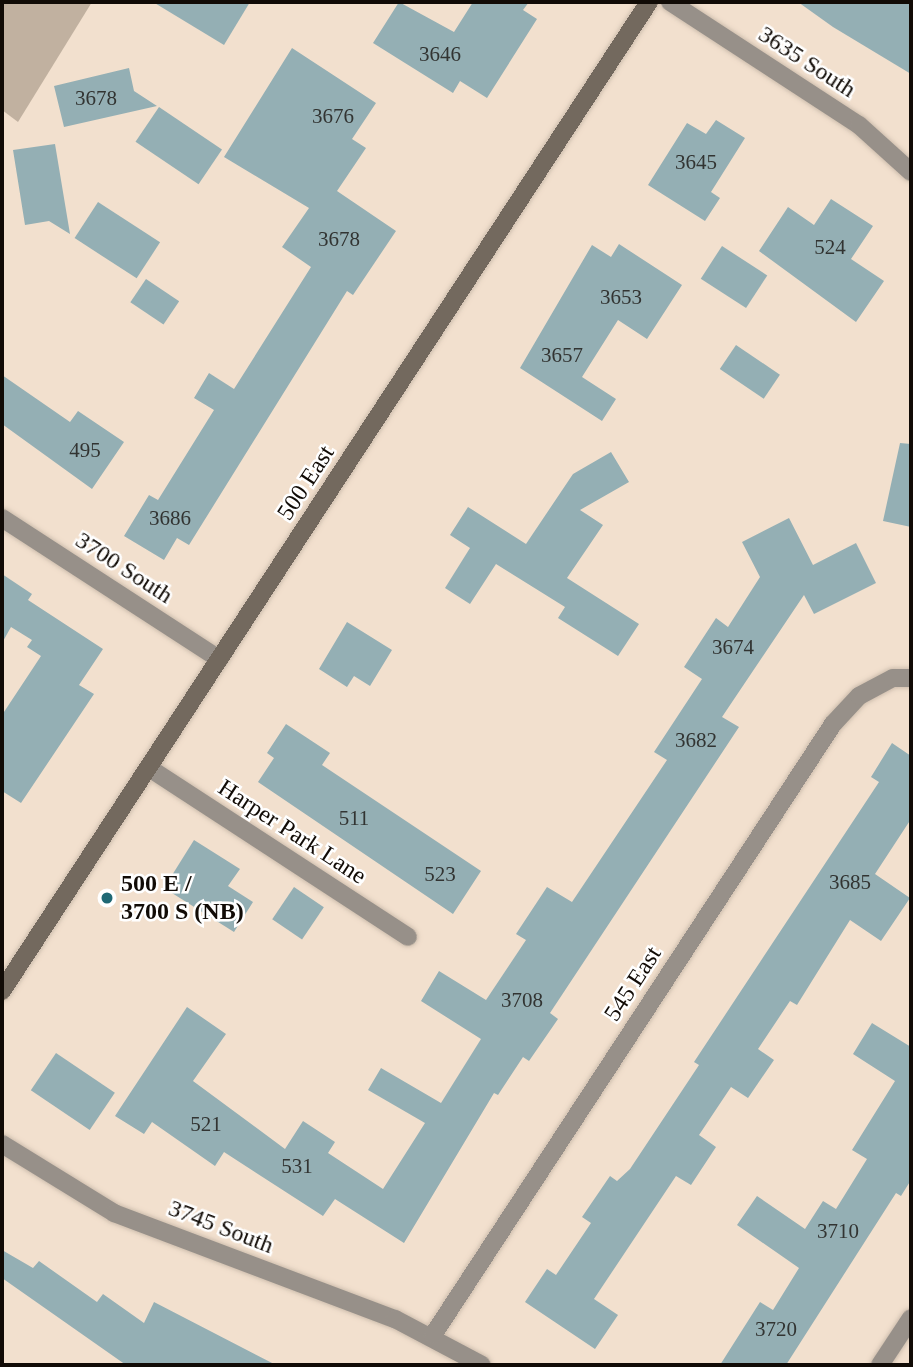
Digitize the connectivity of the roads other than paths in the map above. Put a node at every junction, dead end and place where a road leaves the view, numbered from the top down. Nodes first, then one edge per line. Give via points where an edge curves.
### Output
1 (649, 2) edge
2 (670, 2) edge
3 (911, 172) edge
4 (2, 518) edge
5 (219, 659) junction
6 (911, 678) edge
7 (149, 768) junction
8 (408, 937) dead end
9 (2, 990) edge
10 (2, 1144) edge
11 (911, 1318) edge
12 (433, 1335) junction
13 (482, 1365) edge
14 (880, 1365) edge

1 - 5 street, 500 East
2 - 3 street, 3635 South via 859,125
4 - 5 street, 3700 South
5 - 7 street, 500 East
6 - 12 street, 545 East via 893,678 859,696 833,724
7 - 8 street, Harper Park Lane
7 - 9 street, 500 East
10 - 12 street, 3745 South via 114,1213
11 - 14 street
12 - 13 street, 3745 South

